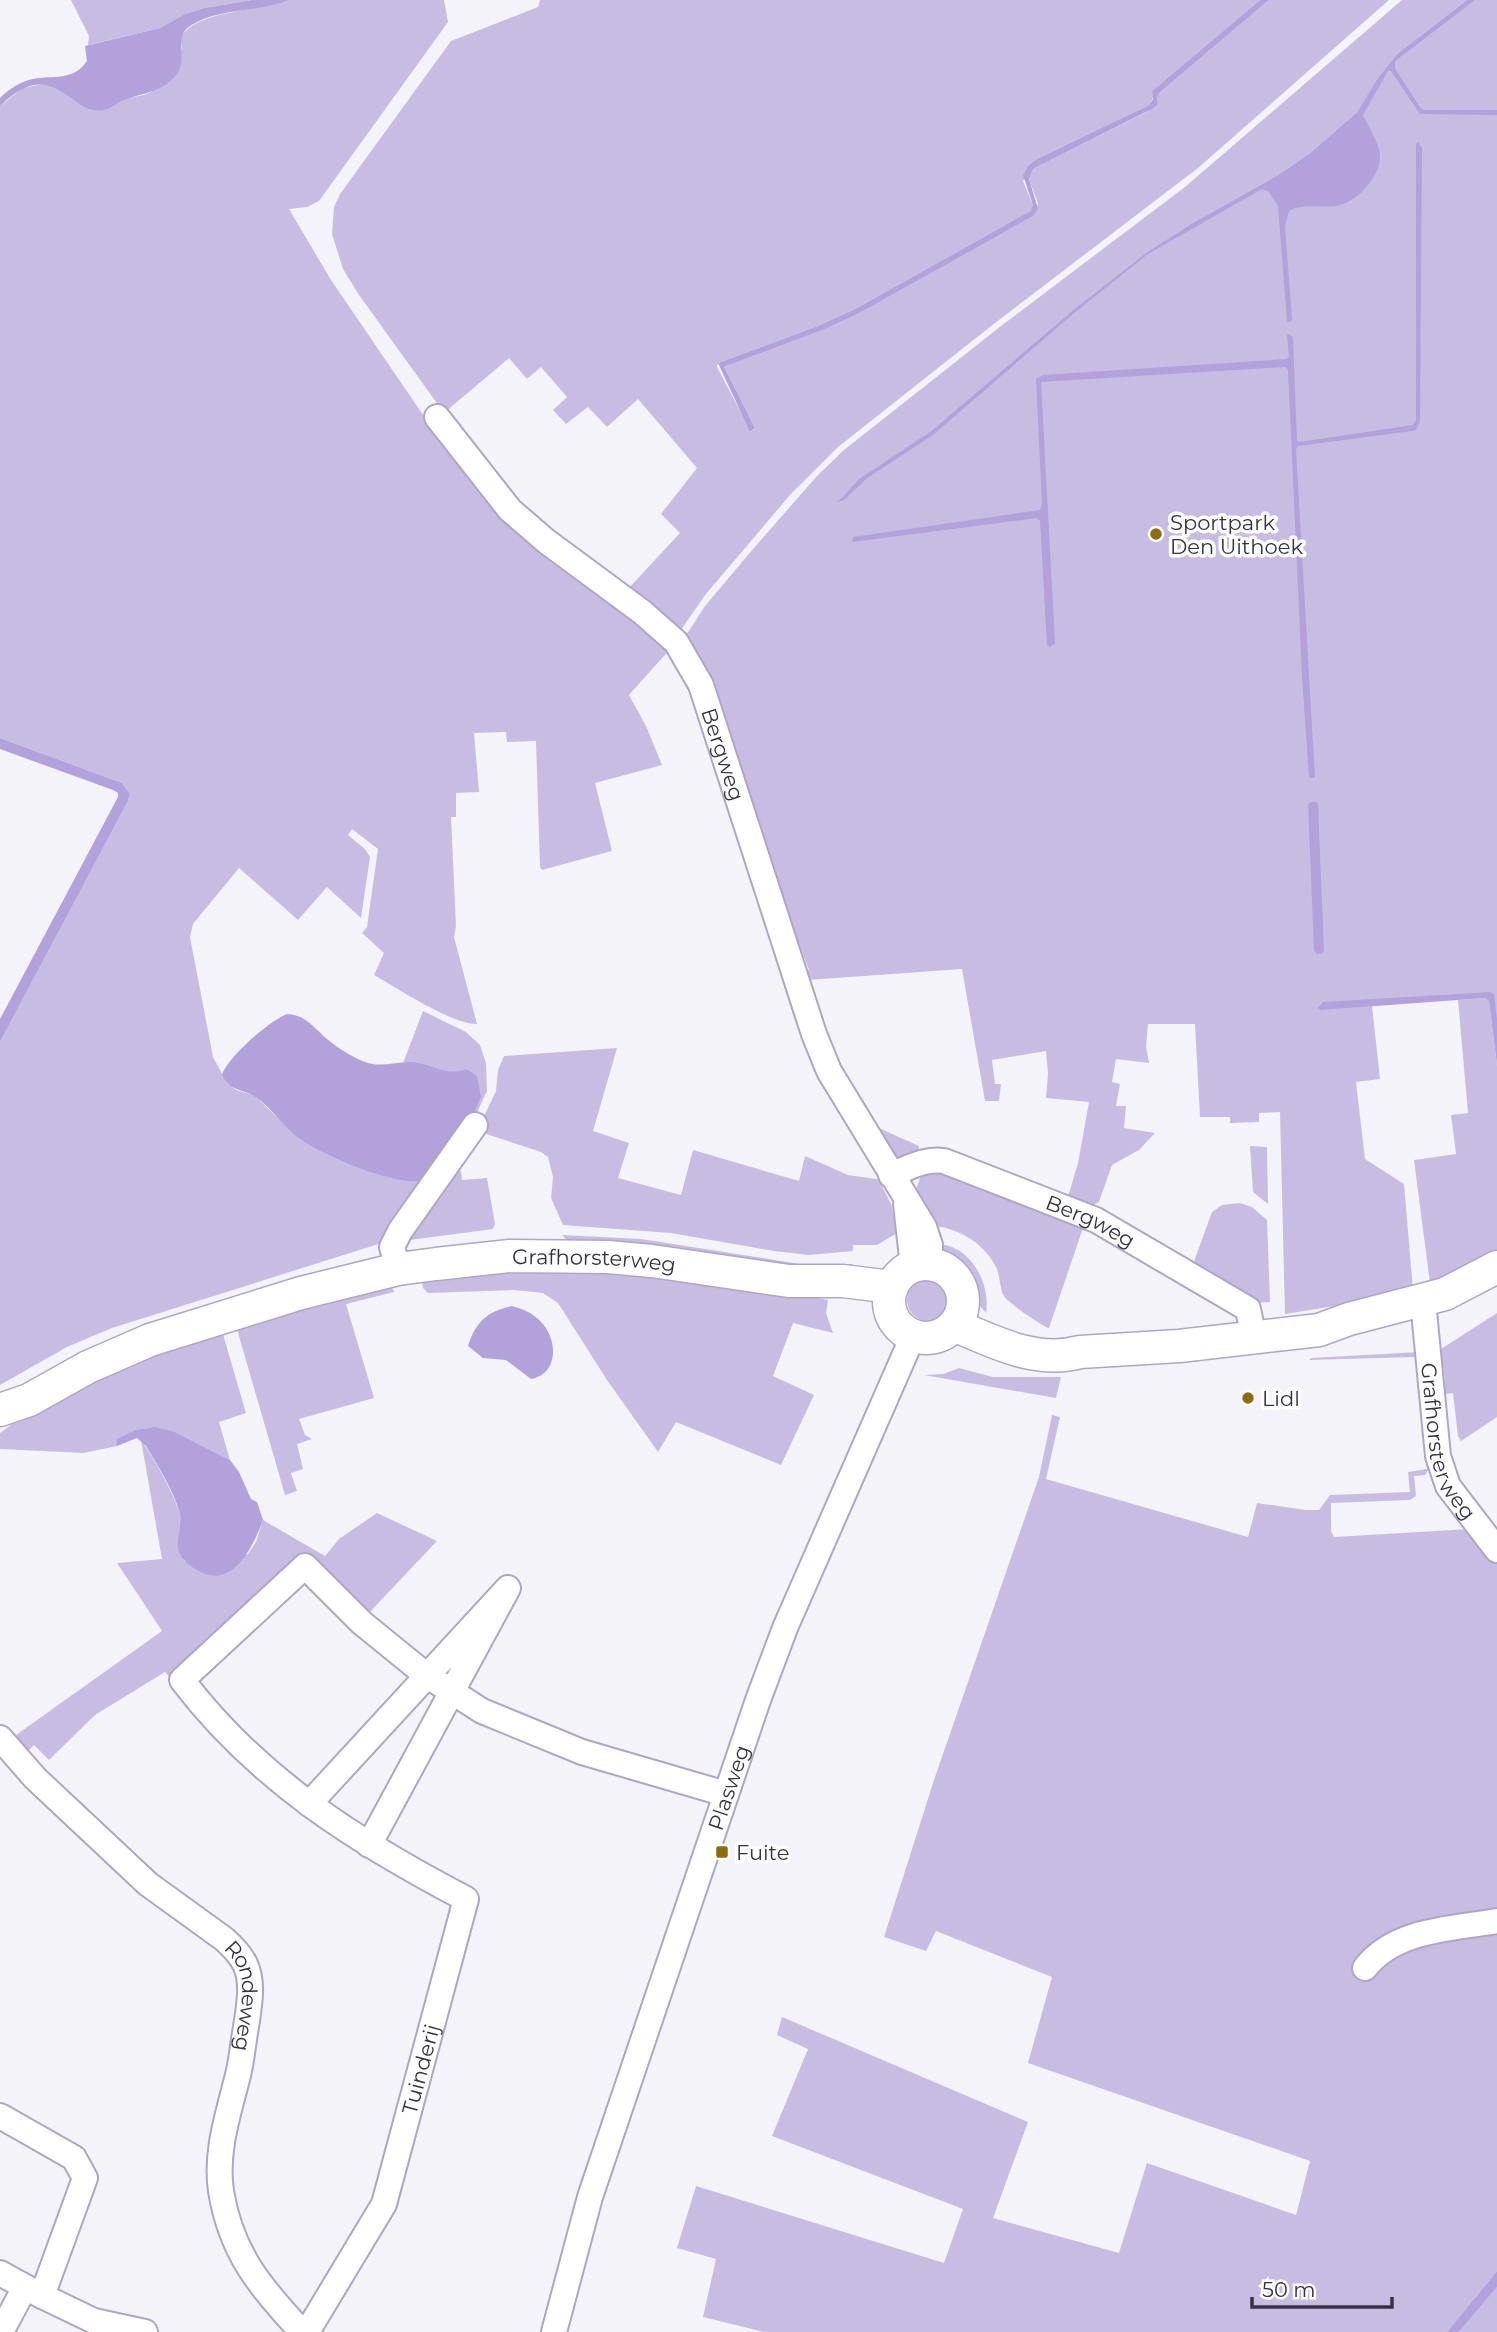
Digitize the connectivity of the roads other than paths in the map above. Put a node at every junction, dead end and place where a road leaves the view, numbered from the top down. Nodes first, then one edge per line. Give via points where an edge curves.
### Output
1 (437, 417) dead end
2 (475, 1125) dead end
3 (891, 1175) junction
4 (1497, 1267) edge
5 (398, 1269) junction
6 (906, 1281) junction
7 (1497, 1285) edge
8 (1424, 1310) junction
9 (958, 1316) junction
10 (913, 1336) junction
11 (1254, 1338) junction
12 (14, 1405) edge
13 (0, 1426) edge
14 (1497, 1550) edge
15 (426, 1675) junction
16 (452, 1692) junction
17 (0, 1738) edge
18 (726, 1794) junction
19 (309, 1804) junction
20 (369, 1845) junction
21 (1497, 1921) edge
22 (1365, 1968) dead end
23 (0, 2116) edge
24 (0, 2273) edge
25 (34, 2292) junction
26 (1, 2332) edge
27 (145, 2332) edge
28 (305, 2332) edge
29 (554, 2332) edge

1 - 3 street, Bergweg via 522,522 642,612 688,659 705,697 814,1034
2 - 5 street via 400,1231 392,1247
3 - 6 street, Bergweg via 928,1237
3 - 11 street, Bergweg via 923,1162 944,1161 1096,1220 1248,1308
4 - 8 main road
5 - 6 main road, Grafhorsterweg via 510,1256 576,1255 789,1281
5 - 12 main road, Grafhorsterweg via 301,1293 150,1340
6 - 9 main road via 938,1267 952,1276 961,1290
6 - 10 main road via 894,1320
7 - 8 main road via 1467,1303
8 - 11 main road
8 - 14 street, Grafhorsterweg via 1444,1479
9 - 10 main road via 939,1336
9 - 11 main road via 1080,1352
10 - 18 street, Plasweg via 785,1628
12 - 13 main road, Grafhorsterweg
15 - 16 street, Tuinderij
15 - 16 street via 508,1588
15 - 19 street
15 - 19 street, Tuinderij via 362,1623 305,1566 182,1680 231,1738
16 - 18 street, Tuinderij via 482,1711 582,1752
16 - 20 street
17 - 28 street, Rondeweg via 34,1778 148,1884 235,1948 245,1965 250,2003 222,2140 221,2189 231,2234 245,2262 272,2300
18 - 29 street, Plasweg via 590,2197
19 - 20 street, Tuinderij
20 - 28 street, Tuinderij via 466,1899 384,2204
21 - 22 street via 1400,1940
23 - 25 street via 74,2158 85,2178
24 - 25 street
25 - 26 street
25 - 27 street via 94,2321

